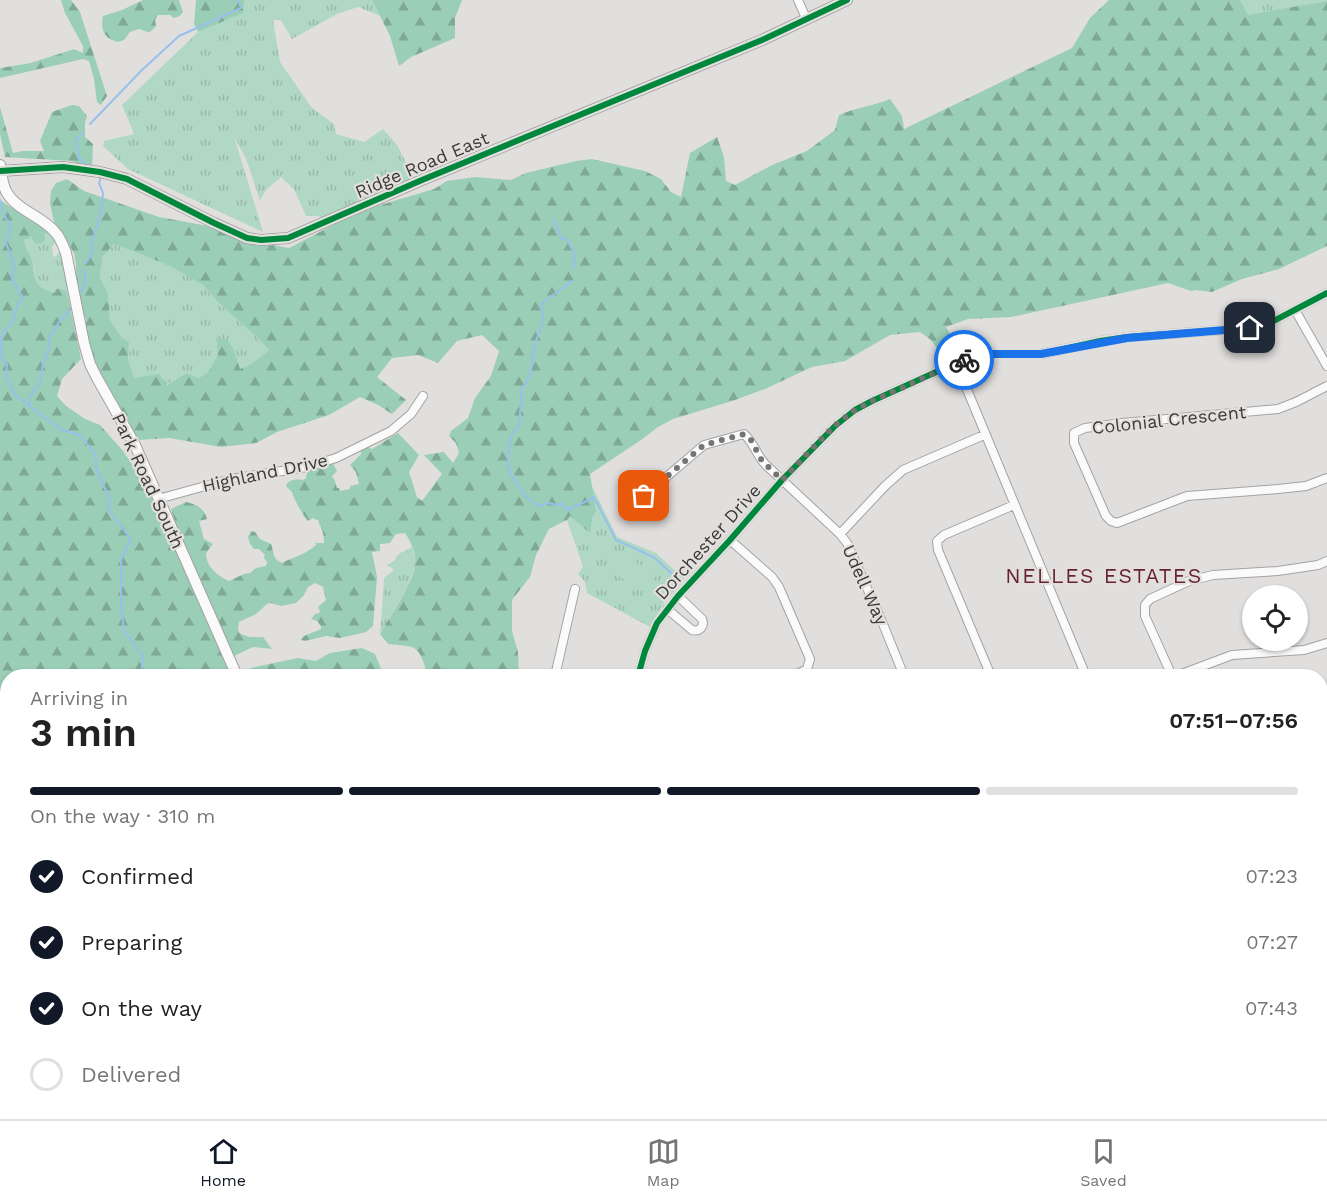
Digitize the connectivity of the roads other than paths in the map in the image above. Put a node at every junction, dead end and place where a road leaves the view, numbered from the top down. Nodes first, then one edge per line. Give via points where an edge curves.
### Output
1 (798, 0) edge
2 (847, 0) edge
3 (806, 18) junction
4 (0, 169) edge
5 (1327, 292) edge
6 (1295, 310) junction
7 (956, 363) junction
8 (1327, 366) edge
9 (1327, 386) edge
10 (423, 396) dead end
11 (984, 435) junction
12 (1327, 478) edge
13 (782, 480) junction
14 (644, 496) dead end
15 (158, 499) junction
16 (1014, 505) junction
17 (840, 534) junction
18 (730, 540) junction
19 (1327, 561) edge
20 (575, 589) dead end
21 (678, 596) junction
22 (667, 609) junction
23 (1327, 643) edge
24 (234, 669) edge
25 (557, 669) edge
26 (640, 669) edge
27 (807, 669) edge
28 (901, 669) edge
29 (988, 669) edge
30 (1083, 669) edge
31 (1170, 669) edge
32 (1193, 669) edge

1 - 3 street
2 - 3 main road, Ridge Road East
3 - 4 main road, Ridge Road East via 762,40 288,238 247,238 127,179 100,172
4 - 15 main road, Park Road South via 9,196 48,225 61,240 86,355 135,445
5 - 6 street, Dorchester Drive
6 - 7 street, Dorchester Drive via 1262,327 1127,338 1041,354 987,354
6 - 8 street
7 - 11 street
7 - 13 street, Dorchester Drive via 855,410
9 - 12 street, Colonial Crescent via 1278,409 1122,423 1074,433 1074,443 1106,516 1117,523 1187,496 1306,486
10 - 15 street, Highland Drive via 411,414 391,430 336,458 307,467 231,479
11 - 16 street
11 - 17 street via 903,470
13 - 14 street, Udell Way via 762,461 744,434 704,445
13 - 17 street, Udell Way
13 - 18 street, Dorchester Drive
15 - 24 main road, Park Road South
16 - 29 street via 937,541
16 - 30 street
17 - 28 street, Udell Way via 854,556
18 - 21 street, Dorchester Drive
18 - 27 street via 779,587 810,659
19 - 31 street via 1278,571 1213,575 1150,599 1144,616
20 - 25 street
21 - 22 street, Dorchester Drive
21 - 22 street via 702,619 701,628 692,630
22 - 26 street, Dorchester Drive via 657,623
23 - 32 street via 1304,650 1232,655

